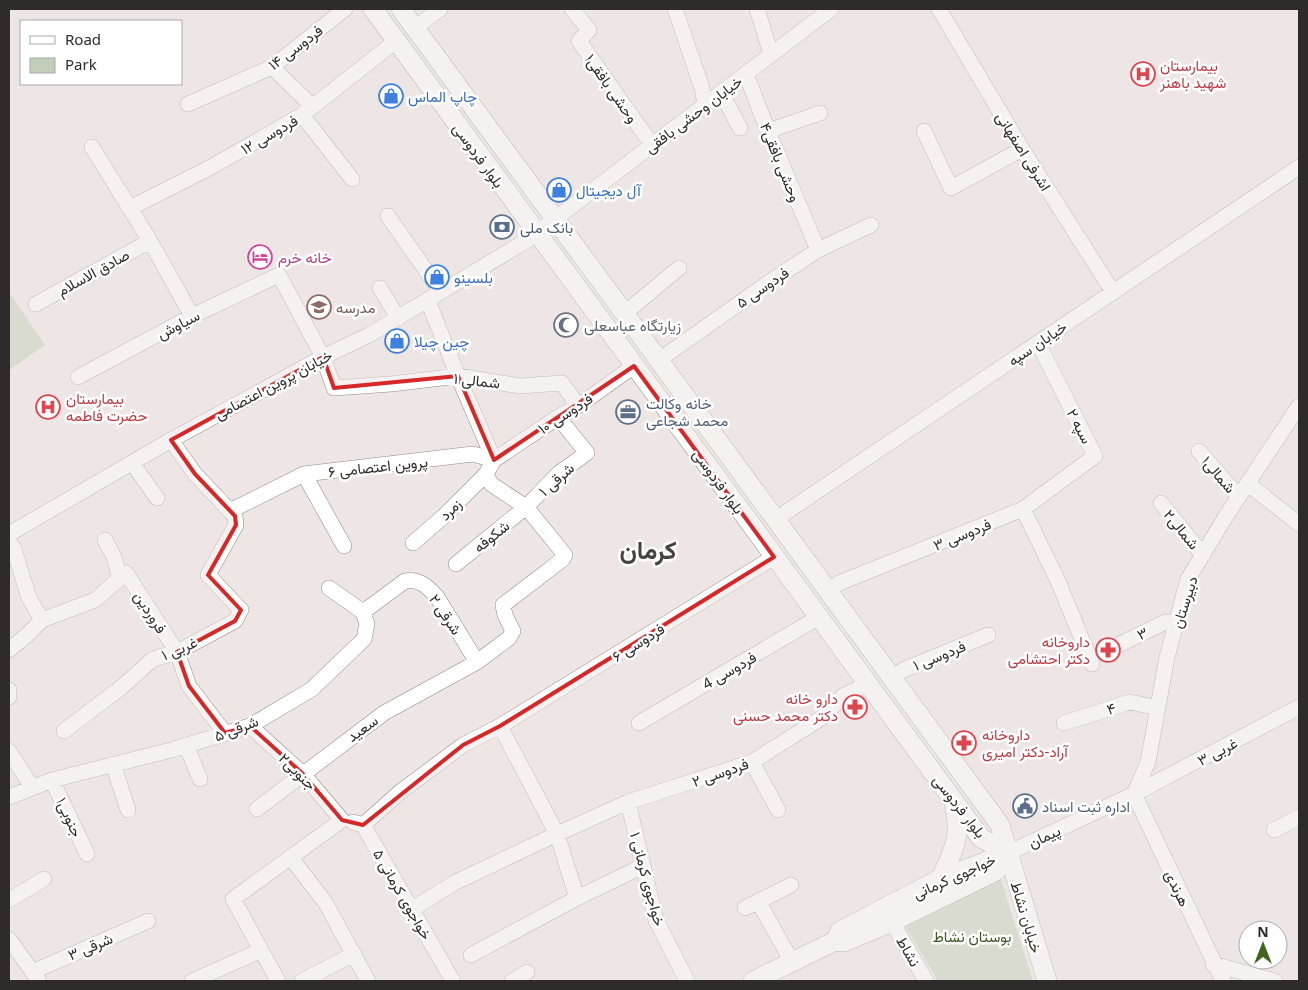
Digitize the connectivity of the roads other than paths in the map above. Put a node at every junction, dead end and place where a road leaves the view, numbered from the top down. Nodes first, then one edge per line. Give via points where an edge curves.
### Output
1 (345, 9) edge
2 (373, 9) edge
3 (401, 9) edge
4 (440, 9) edge
5 (572, 9) edge
6 (675, 9) edge
7 (757, 9) edge
8 (831, 9) edge
9 (939, 9) edge
10 (415, 28) junction
11 (396, 41) junction
12 (771, 54) junction
13 (272, 67) junction
14 (746, 74) junction
15 (722, 92) junction
16 (188, 104) dead end
17 (705, 105) junction
18 (307, 111) junction
19 (820, 113) dead end
20 (740, 128) dead end
21 (768, 131) junction
22 (924, 132) dead end
23 (652, 145) junction
24 (92, 147) dead end
25 (1022, 149) junction
26 (1299, 167) edge
27 (352, 180) dead end
28 (130, 208) junction
29 (388, 216) dead end
30 (555, 218) junction
31 (871, 225) dead end
32 (537, 233) junction
33 (150, 241) junction
34 (818, 250) junction
35 (679, 268) dead end
36 (380, 288) dead end
37 (441, 292) junction
38 (1113, 292) junction
39 (428, 301) junction
40 (36, 304) dead end
41 (625, 313) junction
42 (192, 316) junction
43 (398, 318) junction
44 (1038, 343) junction
45 (323, 357) junction
46 (659, 360) junction
47 (634, 366) junction
48 (458, 376) junction
49 (78, 377) dead end
50 (578, 406) junction
51 (1299, 406) edge
52 (558, 417) junction
53 (171, 440) junction
54 (1199, 451) dead end
55 (494, 460) junction
56 (132, 462) junction
57 (304, 474) junction
58 (486, 474) junction
59 (1248, 484) junction
60 (1239, 497) junction
61 (157, 498) dead end
62 (1161, 503) dead end
63 (526, 507) junction
64 (1023, 509) junction
65 (230, 510) junction
66 (776, 519) junction
67 (1299, 524) edge
68 (756, 532) junction
69 (9, 534) edge
70 (9, 540) edge
71 (105, 540) dead end
72 (413, 543) dead end
73 (344, 546) dead end
74 (1203, 555) junction
75 (774, 557) junction
76 (456, 564) dead end
77 (120, 579) junction
78 (329, 588) dead end
79 (828, 591) junction
80 (363, 612) junction
81 (819, 617) junction
82 (42, 620) junction
83 (1176, 623) junction
84 (988, 635) dead end
85 (9, 650) edge
86 (1108, 650) dead end
87 (177, 652) junction
88 (477, 662) junction
89 (1092, 664) dead end
90 (892, 678) junction
91 (868, 684) junction
92 (9, 690) edge
93 (9, 697) edge
94 (1299, 707) edge
95 (1158, 708) junction
96 (639, 723) dead end
97 (1064, 723) dead end
98 (250, 726) junction
99 (500, 726) junction
100 (64, 731) dead end
101 (225, 733) junction
102 (186, 745) junction
103 (9, 751) edge
104 (752, 762) junction
105 (113, 764) junction
106 (302, 773) junction
107 (200, 779) dead end
108 (52, 780) junction
109 (32, 787) junction
110 (1134, 794) junction
111 (9, 797) edge
112 (952, 798) junction
113 (628, 802) junction
114 (257, 809) dead end
115 (128, 810) dead end
116 (778, 810) dead end
117 (1299, 818) edge
118 (342, 820) junction
119 (363, 825) junction
120 (1274, 830) dead end
121 (557, 834) junction
122 (1008, 853) junction
123 (87, 854) dead end
124 (291, 858) junction
125 (643, 866) junction
126 (44, 879) dead end
127 (940, 879) junction
128 (791, 885) dead end
129 (577, 898) junction
130 (9, 900) edge
131 (412, 909) junction
132 (148, 921) dead end
133 (892, 922) junction
134 (9, 939) edge
135 (835, 941) junction
136 (260, 951) junction
137 (354, 954) junction
138 (471, 955) dead end
139 (792, 962) junction
140 (1214, 964) junction
141 (527, 972) dead end
142 (35, 976) edge
143 (192, 981) edge
144 (278, 981) edge
145 (302, 981) edge
146 (368, 981) edge
147 (453, 981) edge
148 (512, 981) edge
149 (687, 981) edge
150 (753, 981) edge
151 (926, 981) edge
152 (1046, 981) edge
153 (1223, 981) edge
154 (1275, 981) edge

1 - 13 street, فردوسی ۱۴
2 - 11 main road, بلوار فردوسی
3 - 10 main road, بلوار فردوسی
4 - 10 street
5 - 23 street, وحشی بافقی۱ via 589,30 579,41
6 - 17 street
7 - 12 street
8 - 12 street, خیابان وحشی بافقی
9 - 25 street, اشرفی اصفهانی
10 - 30 main road, بلوار فردوسی
11 - 18 street, فردوسی ۱۲
11 - 32 main road, بلوار فردوسی
12 - 14 street, خیابان وحشی بافقی
13 - 16 street, فردوسی ۱۴
13 - 18 street
14 - 15 street, خیابان وحشی بافقی
14 - 21 street, وحشی بافقی۴
15 - 17 street, خیابان وحشی بافقی
15 - 20 street
17 - 23 street, خیابان وحشی بافقی
18 - 27 street
18 - 28 street, فردوسی ۱۲ via 211,167
19 - 21 street
21 - 34 street, وحشی بافقی۴
22 - 25 street via 951,188
23 - 30 street, خیابان وحشی بافقی
24 - 28 street
25 - 38 street, اشرفی اصفهانی
26 - 38 street, خیابان سپه
28 - 33 street
29 - 37 street
30 - 32 street, خیابان وحشی بافقی
30 - 41 main road, بلوار فردوسی
31 - 34 street, فردوسی ۵
32 - 37 street, خیابان پروین اعتصامی
32 - 47 main road, بلوار فردوسی
33 - 40 street, صادق الاسلام
33 - 42 street
34 - 46 street, فردوسی ۵
35 - 41 street
36 - 43 street
37 - 39 street, خیابان پروین اعتصامی
38 - 44 street, خیابان سپه
39 - 43 street, خیابان پروین اعتصامی
39 - 48 street
41 - 46 main road, بلوار فردوسی
42 - 45 street, سیاوش via 279,275
42 - 49 street, سیاوش
43 - 45 street, خیابان پروین اعتصامی
44 - 64 street, سپه ۲ via 1095,456
44 - 66 street, خیابان سپه
45 - 48 street, شمالی ۱ via 334,388
45 - 53 street, خیابان پروین اعتصامی
46 - 66 main road, بلوار فردوسی
47 - 50 street, فردوسی ۱۰
47 - 68 main road, بلوار فردوسی
48 - 50 street, شمالی ۱ via 520,386 562,383
48 - 55 street
50 - 52 street, فردوسی ۱۰
51 - 59 street, دبیرستان
52 - 55 street, فردوسی ۱۰
52 - 63 street, شرقی ۱ via 587,453 559,473
53 - 56 street, خیابان پروین اعتصامی
53 - 65 street via 195,474
54 - 60 street, شمالی۱
55 - 57 street, پروین اعتصامی ۶ via 472,454
55 - 58 street
56 - 61 street
56 - 69 street, خیابان پروین اعتصامی
57 - 65 street, پروین اعتصامی ۶
57 - 73 street
58 - 63 street via 491,484
58 - 72 street, زمرد
59 - 60 street, دبیرستان
59 - 67 street
60 - 74 street, دبیرستان
62 - 74 street, شمالی۲
63 - 76 street, شکوفه
63 - 88 street, سعید via 564,555 563,559 503,605 513,631 510,638
64 - 79 street, فردوسی ۳ via 839,583
64 - 89 street via 1058,581
65 - 87 street, غربی ۱ via 236,525 208,575 241,610 235,621
66 - 68 main road
66 - 79 main road, بلوار فردوسی
68 - 75 main road, بلوار فردوسی
70 - 82 street via 29,598
71 - 77 street
74 - 83 street, دبیرستان via 1188,579
75 - 81 main road, بلوار فردوسی
75 - 99 street, فردوسی ۶
77 - 82 street, فروردین via 95,600
77 - 87 street, فروردین via 126,573
78 - 80 street
79 - 90 main road, بلوار فردوسی
80 - 88 street, شرقی ۲ via 405,581 420,582 433,593
80 - 98 street, شرقی ۵ via 367,624 364,639 312,688
81 - 91 main road, بلوار فردوسی
81 - 96 street, فردوسی 4
82 - 85 street
83 - 86 street, ۳ via 1165,622
83 - 95 street, دبیرستان
84 - 90 street, فردوسی ۱ via 903,670
87 - 100 street, غربی ۱ via 153,659
87 - 101 street, فروردین via 189,686
88 - 106 street, سعید via 384,712
90 - 122 main road, بلوار فردوسی via 1000,824
91 - 104 street, فردوسی ۲ via 843,696 822,717
91 - 112 main road, بلوار فردوسی
92 - 93 street
94 - 110 street, ۳ غربی
95 - 97 street, ۴ via 1130,702
95 - 110 street, دبیرستان via 1148,762
98 - 101 street, شرقی ۵
98 - 106 street, جنوبی۲
99 - 119 street, فردوسی ۶ via 463,745 400,792
99 - 121 street
101 - 102 street, شرقی ۵
102 - 105 street, شرقی ۵
102 - 107 street
103 - 109 street
104 - 113 street, فردوسی ۲
104 - 116 street
105 - 108 street, شرقی ۵
105 - 115 street
106 - 114 street, سعید
106 - 118 street, جنوبی۲
108 - 109 street, شرقی ۵
108 - 123 street, جنوبی۱
109 - 111 street, شرقی ۵
110 - 122 street, پیمان
110 - 140 street, هرندی
112 - 122 main road, بلوار فردوسی via 981,838
112 - 127 main road via 958,833 952,856
113 - 121 street, فردوسی ۲
113 - 125 street, خواجوی کرمانی ۱
117 - 120 street
118 - 119 street
118 - 124 street
119 - 131 street, خواجوی کرمانی ۵
121 - 129 street
121 - 131 street, فردوسی ۲ via 456,882
122 - 127 main road, خواجوی کرمانی
122 - 133 main road, خواجوی کرمانی via 996,871
122 - 152 main road, خیابان نشاط
124 - 136 street via 233,899
124 - 137 street via 326,902
125 - 129 street
125 - 149 street, خواجوی کرمانی ۱ via 656,920
126 - 130 street
127 - 135 main road, خواجوی کرمانی via 840,930
128 - 139 street via 752,904
129 - 138 street
131 - 147 street, خواجوی کرمانی ۵
132 - 142 street, شرقی ۳
133 - 135 main road, خواجوی کرمانی via 844,942
133 - 151 street, نشاط
134 - 142 street
135 - 139 main road
136 - 143 street
136 - 144 street
137 - 145 street
137 - 146 street
139 - 150 main road
140 - 153 street, هرندی
140 - 154 street
141 - 148 street

